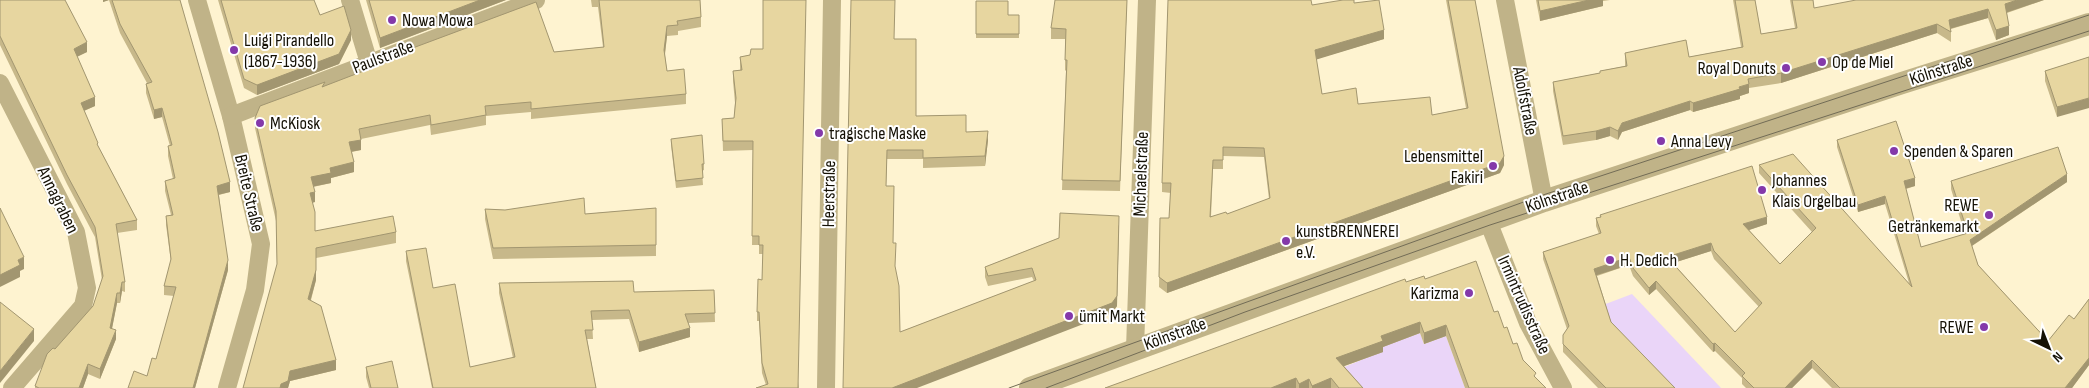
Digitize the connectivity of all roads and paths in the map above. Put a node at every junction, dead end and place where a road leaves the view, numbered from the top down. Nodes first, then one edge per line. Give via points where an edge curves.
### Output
1 (197, 0) edge
2 (350, 0) edge
3 (536, 0) edge
4 (832, 0) edge
5 (1147, 0) edge
6 (1505, 0) edge
7 (2089, 24) edge
8 (368, 63) junction
9 (0, 83) edge
10 (231, 116) junction
11 (1544, 202) junction
12 (1488, 221) junction
13 (1135, 349) junction
14 (12, 388) edge
15 (226, 388) edge
16 (826, 388) edge
17 (1030, 388) edge
18 (1563, 388) edge

1 - 10 street, Breite Straße
2 - 8 street
3 - 8 street, Paulstraße
4 - 16 street, Heerstraße
5 - 13 street, Michaelstraße
6 - 11 street, Adolfstraße
7 - 11 street, Kölnstraße
8 - 10 street, Paulstraße
9 - 14 street, Annagraben via 76,232 87,288 82,306
10 - 15 street, Breite Straße via 261,244 255,290
11 - 12 street, Kölnstraße
12 - 13 street, Kölnstraße
12 - 18 street, Irmintrudisstraße via 1528,323
13 - 17 street, Kölnstraße

